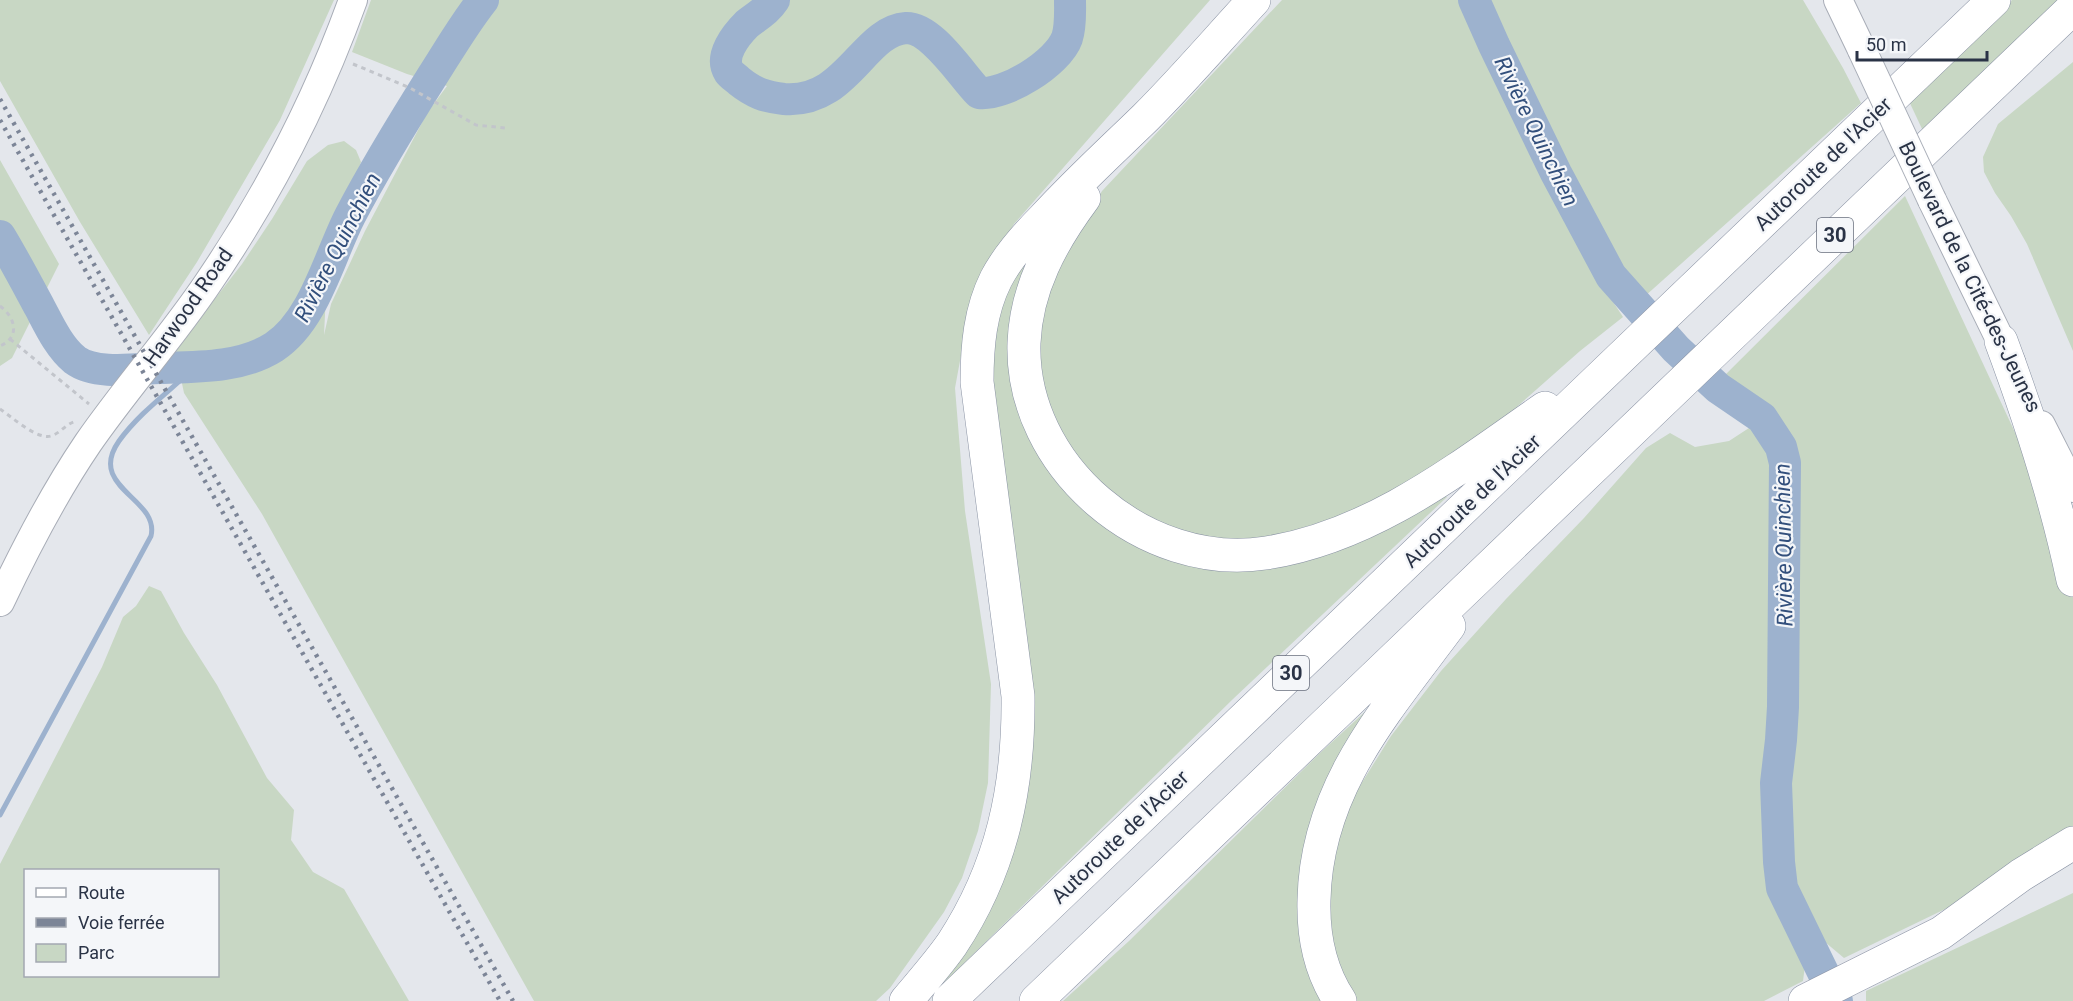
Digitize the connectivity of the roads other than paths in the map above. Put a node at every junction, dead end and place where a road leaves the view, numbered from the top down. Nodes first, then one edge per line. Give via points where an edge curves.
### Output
1 (353, 0) edge
2 (1254, 0) edge
3 (1838, 0) edge
4 (1994, 0) edge
5 (2073, 8) edge
6 (1147, 116) junction
7 (1638, 341) junction
8 (2001, 341) junction
9 (2073, 488) edge
10 (1504, 552) junction
11 (2073, 580) edge
12 (0, 602) edge
13 (2073, 843) edge
14 (1808, 999) edge
15 (906, 1001) edge
16 (949, 1001) edge
17 (1035, 1001) edge
18 (1340, 1001) edge

1 - 12 main road, Harwood Road via 305,117 270,183 208,283 103,423 44,515
2 - 6 highway
3 - 8 main road, Boulevard de la Cité-des-Jeunes, bridge
4 - 7 highway, Autoroute de l'Acier / 30
5 - 10 highway, 30
6 - 7 highway via 1049,251 1031,297 1024,343 1025,372 1039,422 1064,465 1102,505 1166,543 1217,555 1266,554 1332,535 1385,513 1440,481
6 - 15 highway via 1016,250 997,279 981,325 977,381 1017,685 1016,767 999,847 981,893 950,946
7 - 16 highway, Autoroute de l'Acier / 30
8 - 9 main road, Boulevard de la Cité-des-Jeunes
8 - 11 highway via 2031,423
10 - 17 highway, 30
10 - 18 highway via 1378,720 1332,806 1316,868 1314,917 1324,969
13 - 14 highway via 1941,933

